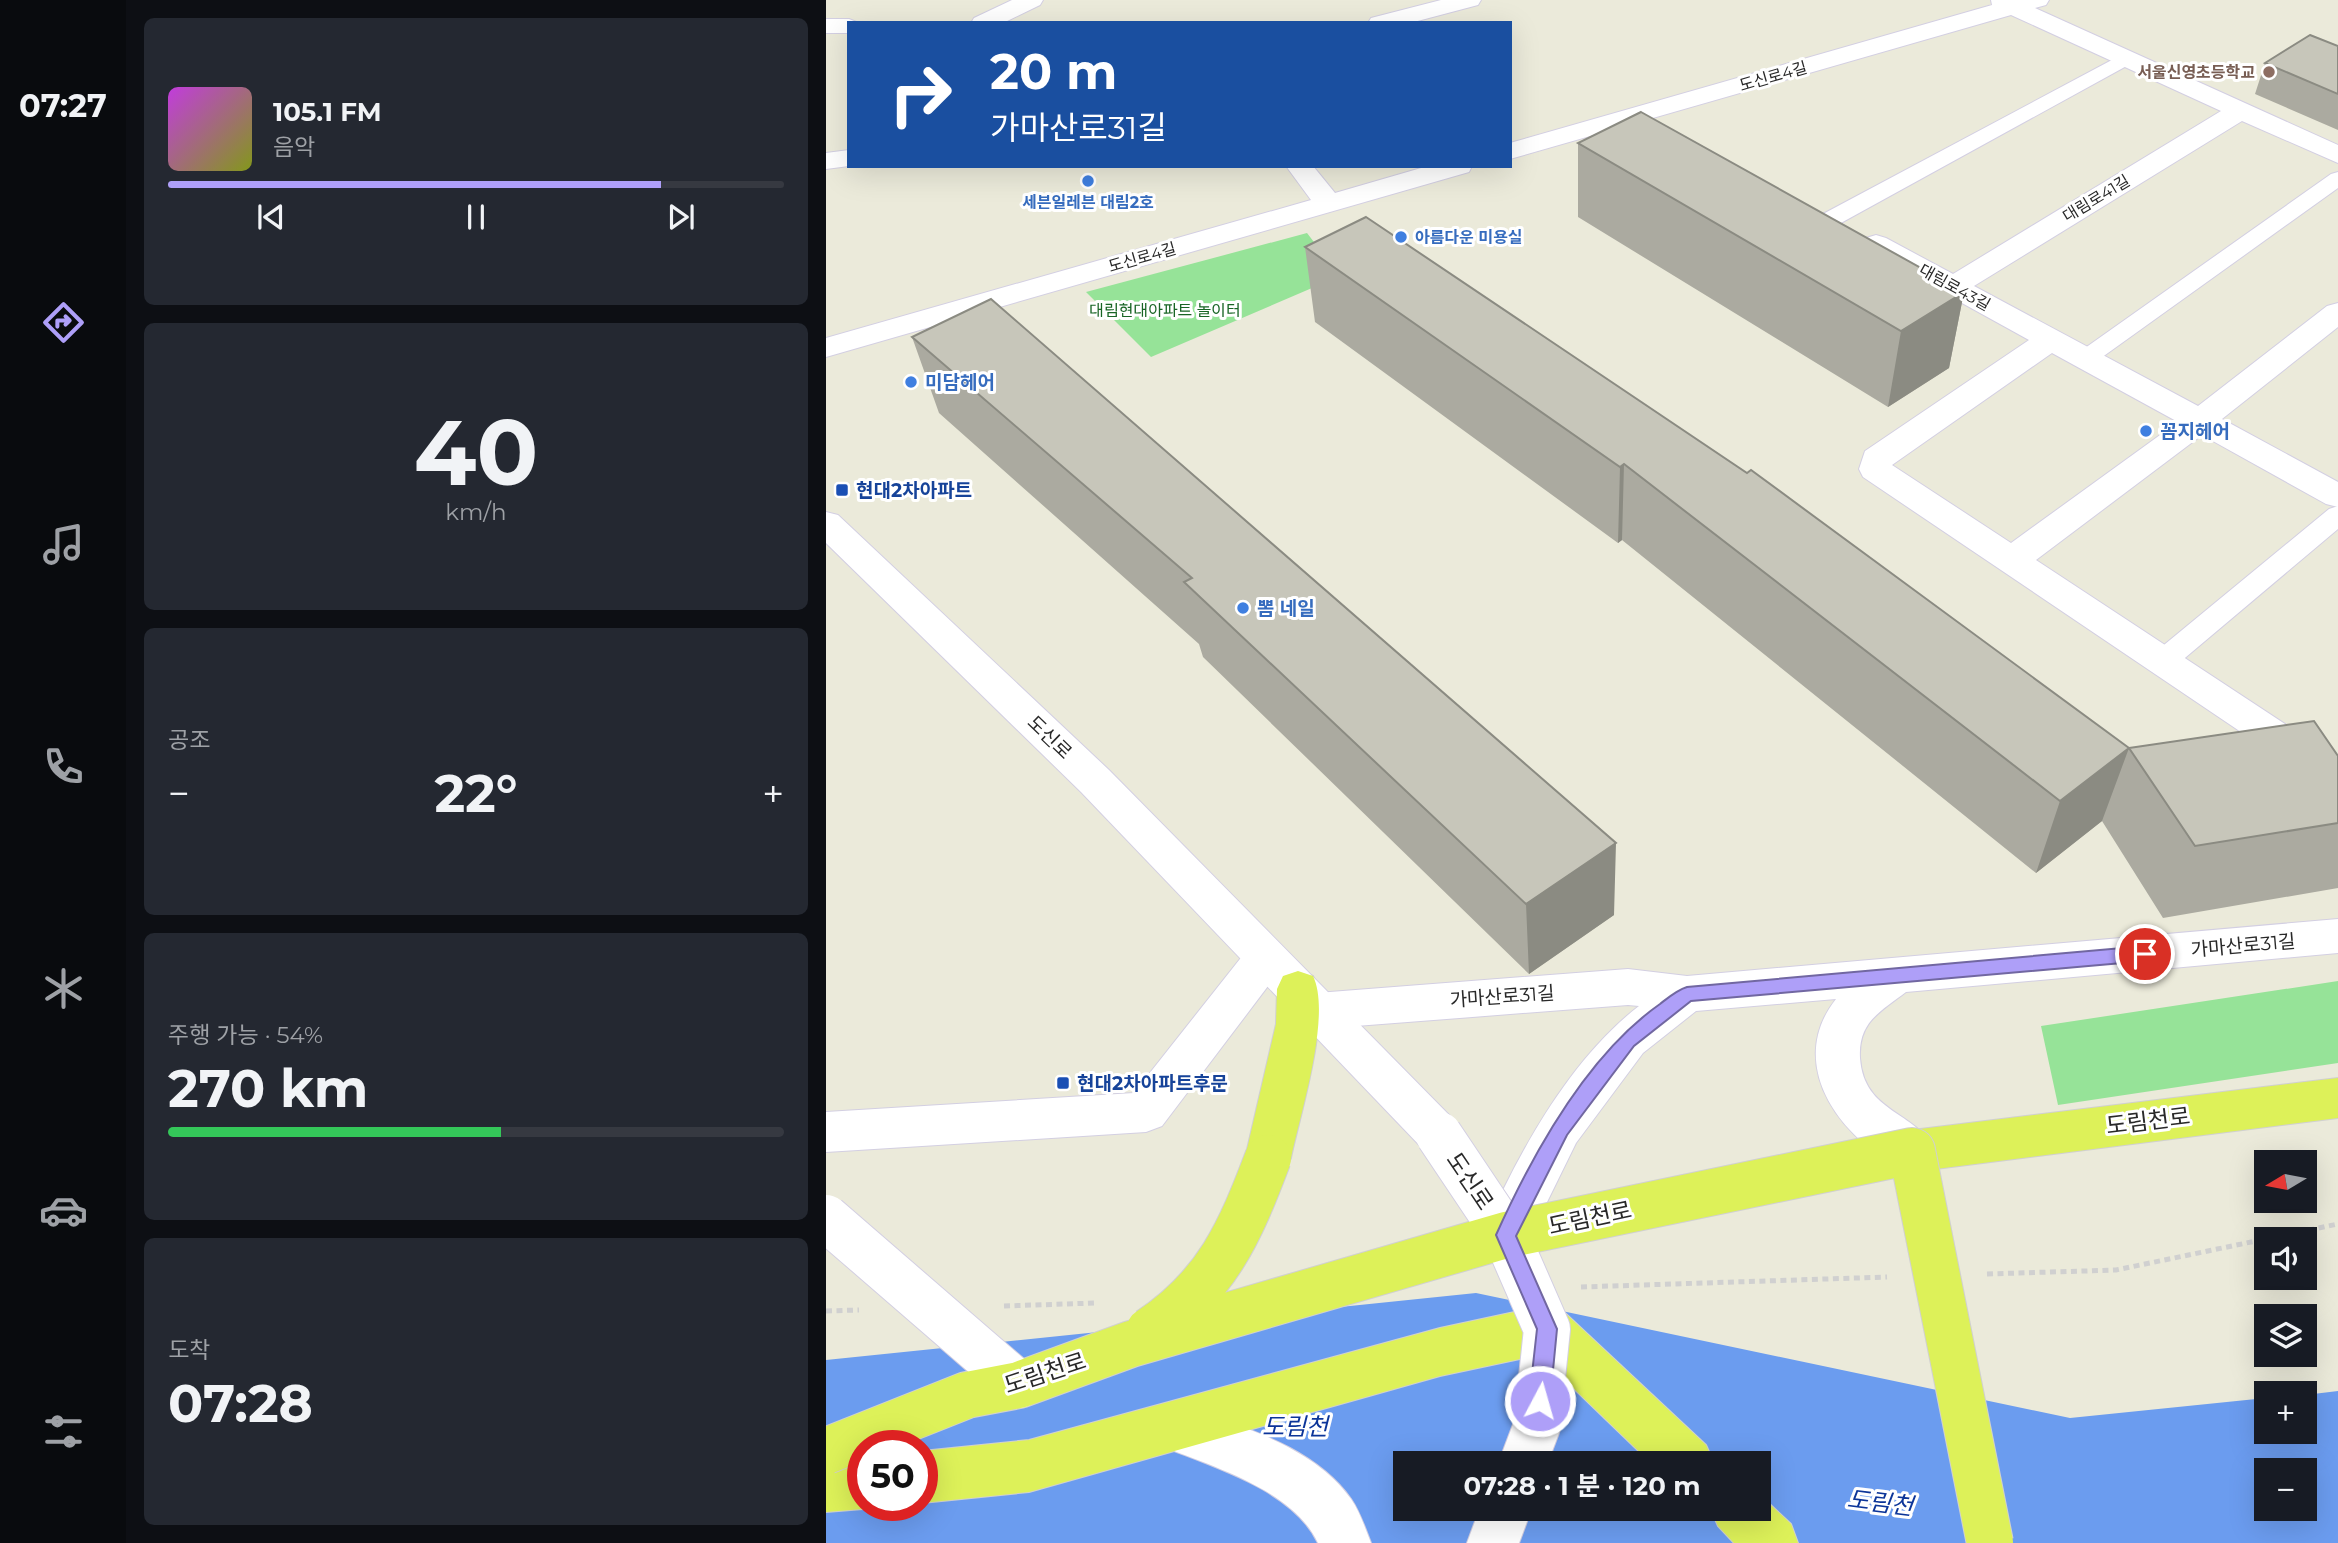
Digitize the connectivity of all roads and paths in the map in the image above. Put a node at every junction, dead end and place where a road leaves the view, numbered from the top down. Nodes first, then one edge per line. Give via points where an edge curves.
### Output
1 (1031, 0) edge
2 (2037, 0) edge
3 (1460, 1) edge
4 (2005, 4) edge
5 (987, 21) edge
6 (1387, 21) edge
7 (826, 26) edge
8 (847, 26) edge
9 (2125, 59) junction
10 (2240, 111) junction
11 (1638, 114) junction
12 (1674, 134) edge
13 (1512, 150) edge
14 (2338, 155) edge
15 (847, 159) edge
16 (826, 163) edge
17 (1300, 168) edge
18 (1452, 168) edge
19 (2338, 178) edge
20 (1329, 204) junction
21 (1819, 213) joint
22 (1953, 286) junction
23 (2338, 312) edge
24 (2051, 339) junction
25 (826, 348) edge
26 (2086, 358) junction
27 (2200, 421) junction
28 (2338, 496) edge
29 (2338, 515) edge
30 (826, 523) edge
31 (2012, 560) junction
32 (2163, 661) junction
33 (2338, 778) edge
34 (2338, 936) edge
35 (1266, 957) junction
36 (1896, 976) junction
37 (1687, 994) junction
38 (1308, 1000) junction
39 (2338, 1098) edge
40 (826, 1132) edge
41 (1912, 1150) junction
42 (826, 1218) edge
43 (2338, 1224) edge
44 (1506, 1235) junction
45 (2116, 1270) dead end
46 (1547, 1329) junction
47 (1131, 1344) junction
48 (1019, 1385) junction
49 (1177, 1427) junction
50 (826, 1451) edge
51 (1528, 1451) edge
52 (1675, 1451) edge
53 (938, 1475) edge
54 (847, 1484) edge
55 (826, 1486) edge
56 (1501, 1521) edge
57 (1749, 1521) edge
58 (1345, 1543) edge
59 (1493, 1543) edge
60 (1772, 1543) edge
61 (1990, 1543) edge

1 - 5 street
2 - 4 street, 도신로4길
3 - 6 street
4 - 9 street
4 - 11 street, 도신로4길
7 - 8 street
9 - 10 street
9 - 21 lane
10 - 14 street
10 - 22 street, 대림로41길
11 - 12 street
11 - 13 street, 도신로4길
15 - 16 street
17 - 20 street
18 - 20 street, 도신로4길
19 - 26 lane
20 - 25 street, 도신로4길
21 - 22 street, 대림로43길
22 - 24 street, 대림로43길
23 - 27 street
24 - 26 street, 대림로43길
24 - 31 street via 1877,459 1875,469
26 - 27 street, 대림로43길
27 - 28 street, 대림로43길
27 - 31 street
29 - 32 lane
30 - 35 street, 도신로 via 1095,781
31 - 32 street
32 - 33 street
34 - 36 street, 가마산로31길
35 - 38 street, 도신로
35 - 40 street via 1146,1112
36 - 37 street, 가마산로31길
36 - 41 street via 1848,1015 1838,1041 1838,1063 1859,1112
37 - 38 street, 가마산로31길 via 1628,987
37 - 44 street via 1628,1040 1560,1129
38 - 44 street, 도신로, bridge via 1439,1135
38 - 47 main road, bridge via 1298,1024 1268,1158 1249,1207 1221,1260 1181,1310
39 - 41 main road, 도림천로
41 - 44 main road, 도림천로, bridge
41 - 61 main road, bridge
42 - 48 street, bridge
43 - 45 path
44 - 46 street, 도신로, bridge
44 - 47 main road, 도림천로, bridge
46 - 49 main road via 1440,1352
46 - 51 street, 도신로, bridge via 1537,1426
46 - 52 main road
47 - 48 main road, 도림천로, bridge
48 - 50 main road, 도림천로, bridge via 967,1395
49 - 53 main road via 1029,1466
49 - 58 street via 1299,1482 1325,1505
54 - 55 main road
56 - 59 street
57 - 60 main road

